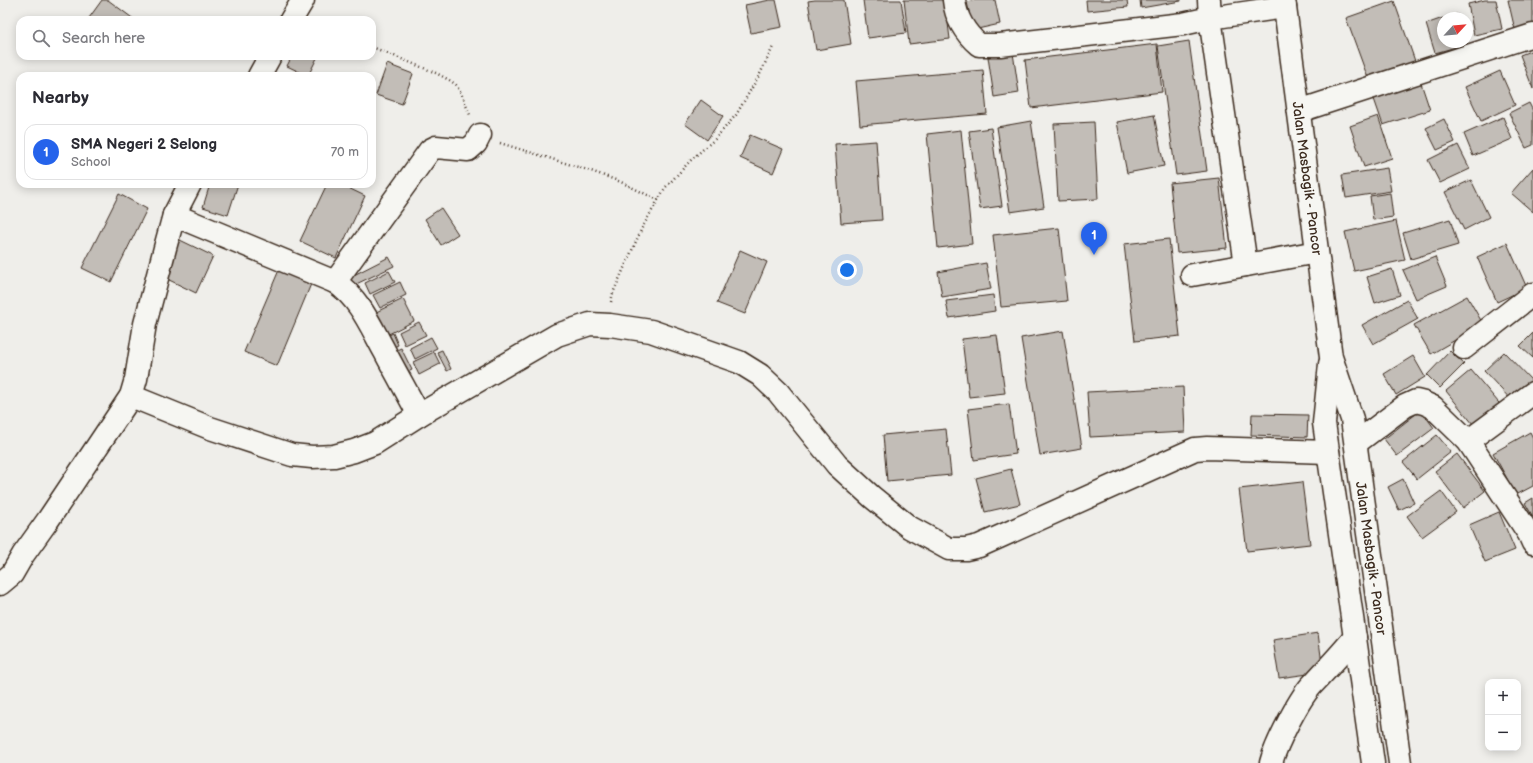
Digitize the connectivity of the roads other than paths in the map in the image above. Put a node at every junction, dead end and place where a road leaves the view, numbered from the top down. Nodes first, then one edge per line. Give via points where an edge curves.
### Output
1 (303, 0) edge
2 (954, 0) edge
3 (1284, 3) edge
4 (1210, 9) edge
5 (293, 16) edge
6 (1533, 35) edge
7 (268, 60) edge
8 (261, 72) edge
9 (1299, 111) junction
10 (480, 135) road end
11 (188, 188) edge
12 (174, 215) junction
13 (1317, 252) junction
14 (1246, 265) junction
15 (1192, 275) dead end
16 (335, 282) junction
17 (1533, 294) edge
18 (1464, 348) dead end
19 (1331, 357) junction
20 (1533, 393) edge
21 (131, 396) junction
22 (419, 415) junction
23 (1468, 441) junction
24 (1356, 444) junction
25 (1328, 452) junction
26 (1533, 543) edge
27 (0, 584) edge
28 (1355, 637) junction
29 (1271, 763) edge
30 (1373, 763) edge
31 (1400, 763) edge

1 - 5 street
2 - 4 street via 960,23 968,36 979,45 1000,45 1183,24
3 - 4 street
3 - 9 street, Jalan Masbagik - Pancor
4 - 14 street
6 - 9 street
7 - 8 street
9 - 13 street, Jalan Masbagik - Pancor
10 - 16 street via 468,150 436,147 430,150
11 - 12 street
12 - 16 street
12 - 21 street via 145,324
13 - 14 street
13 - 19 street, Jalan Masbagik - Pancor
14 - 15 street
16 - 22 street via 349,292 364,313
17 - 18 street
19 - 24 street, Jalan Masbagik - Pancor via 1352,419
19 - 25 street, Jalan Masbagik - Pancor via 1324,423
20 - 23 street
21 - 22 street via 259,445 292,455 312,457 334,456 375,443
21 - 27 street via 12,574
22 - 25 street via 557,335 590,324 650,331 739,362 760,375 778,392 837,465 866,492 909,527 949,549 979,546 1195,449
23 - 24 street via 1433,407 1416,401 1405,406
23 - 26 street
24 - 31 street, Jalan Masbagik - Pancor
25 - 28 street, Jalan Masbagik - Pancor
28 - 29 street via 1311,687 1295,710
28 - 30 street, Jalan Masbagik - Pancor

